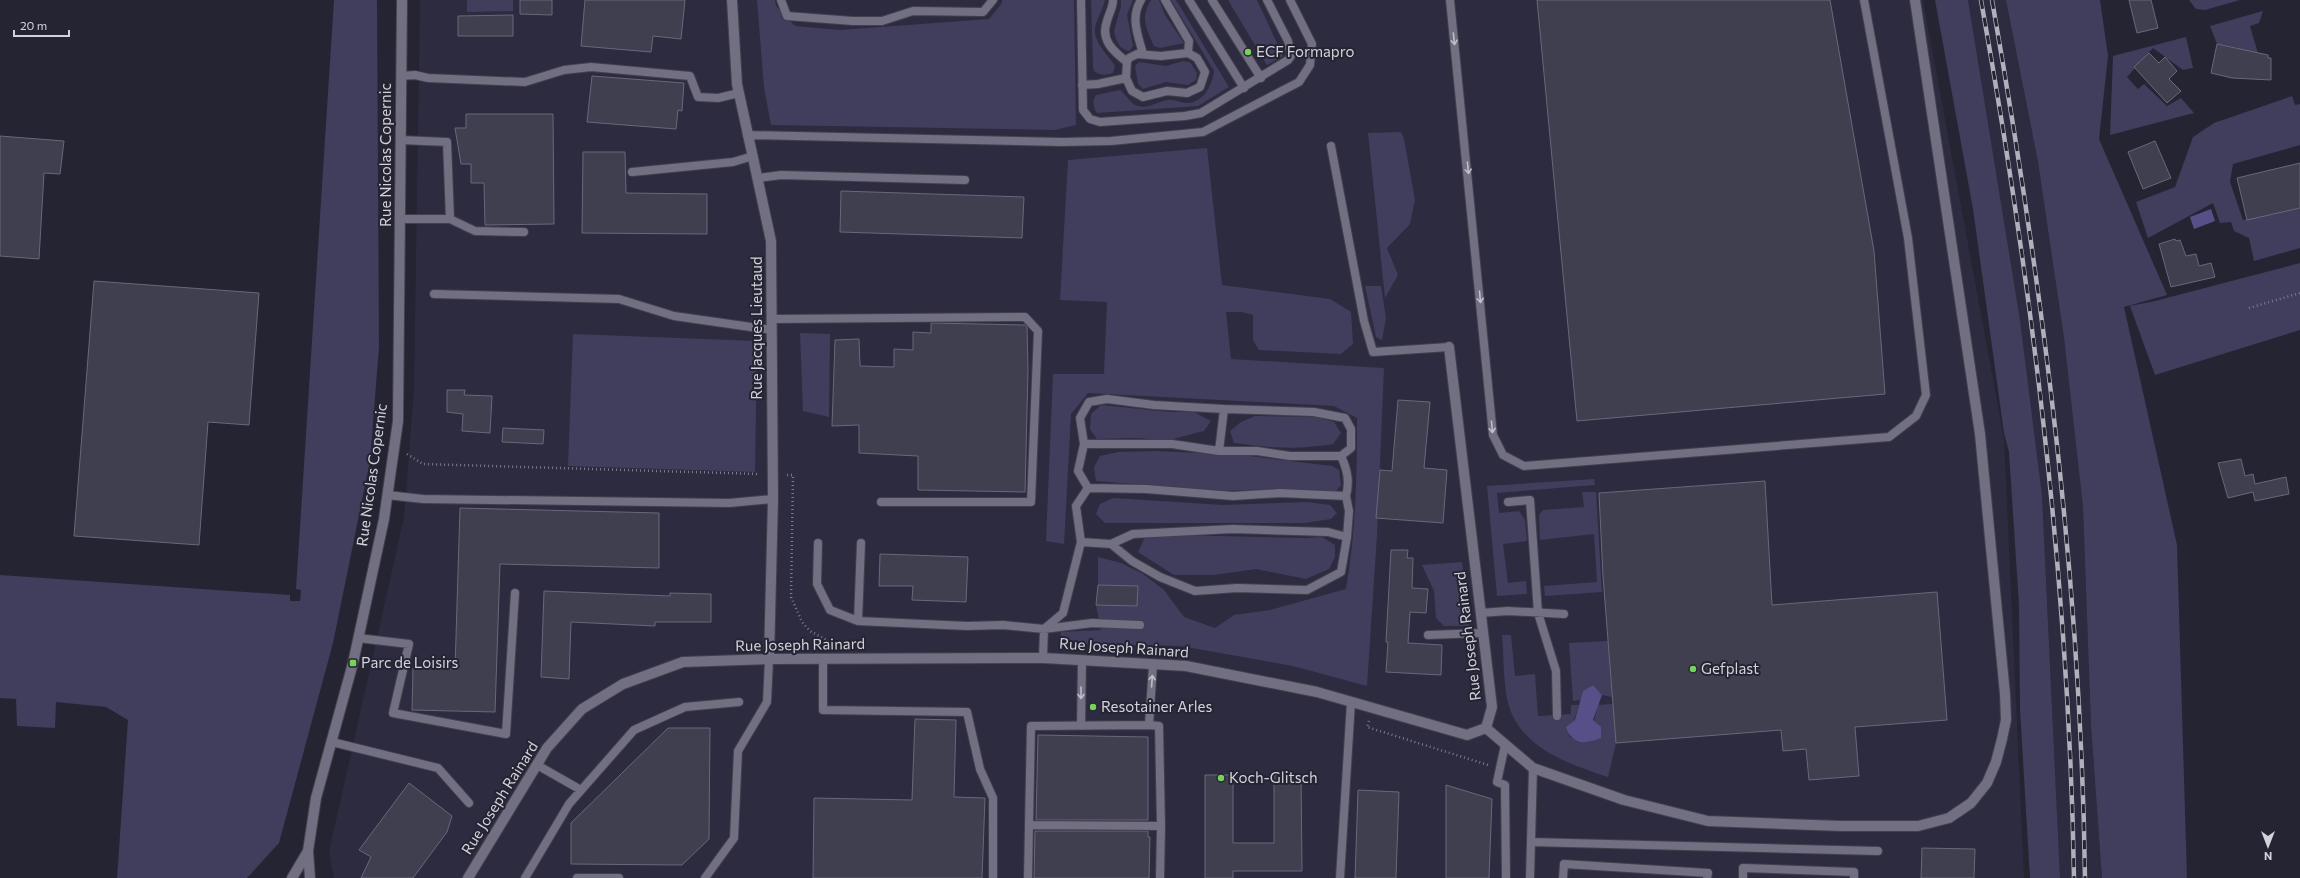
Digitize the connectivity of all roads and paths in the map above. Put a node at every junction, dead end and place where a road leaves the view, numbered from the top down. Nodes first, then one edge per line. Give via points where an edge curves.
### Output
1 (402, 0) edge
2 (732, 0) edge
3 (781, 0) edge
4 (993, 0) edge
5 (1080, 0) edge
6 (1113, 0) edge
7 (1141, 0) edge
8 (1165, 0) edge
9 (1190, 0) edge
10 (1212, 0) edge
11 (1267, 0) edge
12 (1290, 0) edge
13 (1450, 0) edge
14 (1864, 0) edge
15 (1915, 0) edge
16 (1188, 53) junction
17 (1143, 54) junction
18 (1127, 62) junction
19 (401, 76) junction
20 (1126, 78) junction
21 (1261, 78) junction
22 (1082, 85) junction
23 (1244, 88) junction
24 (739, 93) junction
25 (747, 135) junction
26 (401, 140) junction
27 (1331, 146) dead end
28 (753, 156) junction
29 (632, 172) dead end
30 (758, 178) junction
31 (965, 180) dead end
32 (400, 219) junction
33 (450, 219) junction
34 (524, 232) dead end
35 (2300, 293) edge
36 (434, 294) dead end
37 (2249, 308) dead end
38 (772, 319) junction
39 (772, 330) junction
40 (1449, 347) joint
41 (1224, 409) junction
42 (1084, 444) junction
43 (1219, 451) junction
44 (406, 454) dead end
45 (1341, 456) junction
46 (762, 474) dead end
47 (1088, 488) junction
48 (387, 495) junction
49 (1346, 496) junction
50 (773, 500) junction
51 (881, 502) dead end
52 (1508, 502) dead end
53 (1347, 537) junction
54 (1081, 542) junction
55 (818, 543) dead end
56 (860, 543) dead end
57 (1111, 544) junction
58 (515, 593) dead end
59 (1480, 613) junction
60 (1538, 613) junction
61 (1564, 614) dead end
62 (858, 621) junction
63 (1140, 624) dead end
64 (1044, 629) junction
65 (1482, 633) junction
66 (1428, 635) dead end
67 (358, 638) junction
68 (1043, 658) junction
69 (769, 659) junction
70 (824, 659) junction
71 (1082, 660) junction
72 (1152, 664) junction
73 (739, 702) dead end
74 (1351, 702) junction
75 (1557, 716) dead end
76 (1149, 725) junction
77 (1081, 726) junction
78 (1486, 728) junction
79 (332, 742) junction
80 (1505, 745) junction
81 (537, 765) junction
82 (1533, 768) junction
83 (581, 790) junction
84 (469, 803) dead end
85 (1029, 825) junction
86 (1161, 826) junction
87 (1531, 842) junction
88 (308, 851) junction
89 (1878, 851) dead end
90 (292, 878) edge
91 (310, 878) edge
92 (468, 878) edge
93 (525, 878) edge
94 (577, 878) edge
95 (619, 878) edge
96 (705, 878) edge
97 (993, 878) edge
98 (1028, 878) edge
99 (1160, 878) edge
100 (1340, 878) edge
101 (1506, 878) edge
102 (1530, 878) edge
103 (1563, 878) edge
104 (1708, 878) edge
105 (1743, 878) edge
106 (1854, 878) edge

1 - 19 street, Rue Nicolas Copernic
2 - 24 street, Rue Jacques Lieutaud
3 - 4 lane via 787,16 853,21 882,20 913,11 983,12
5 - 22 lane
6 - 18 lane via 1105,34 1110,47
7 - 17 lane via 1135,11 1135,18
8 - 16 lane via 1189,41
9 - 23 lane
10 - 21 lane
11 - 21 lane via 1288,41 1291,56
12 - 25 lane via 1312,44 1310,65 1299,82 1203,132 1111,141 1062,142
13 -> 14 lane via 1493,435 1503,455 1524,466 1889,437 1916,416 1926,395 1908,238
15 - 82 street via 1980,434 2005,694 2006,720 1996,762 1987,783 1971,803 1949,818 1918,826 1841,826 1708,821 1624,800
16 - 17 lane via 1161,56
16 - 20 lane via 1197,58 1205,72 1203,81 1192,92 1167,91 1143,97 1132,90
17 - 18 lane via 1133,55
18 - 20 lane
19 - 24 lane via 525,82 564,70 591,67 690,76 698,97 718,98
19 - 26 street, Rue Nicolas Copernic
20 - 22 lane
21 - 23 lane
22 - 23 lane via 1083,110 1090,119 1100,122 1193,115 1207,110
24 - 25 street, Rue Jacques Lieutaud
25 - 28 street, Rue Jacques Lieutaud
26 - 32 street, Rue Nicolas Copernic
26 - 33 lane via 447,142
27 - 40 lane via 1372,352
28 - 29 lane via 733,162
28 - 30 street, Rue Jacques Lieutaud
30 - 31 lane via 781,175
30 - 38 street, Rue Jacques Lieutaud via 771,241
32 - 33 lane
32 - 48 street, Rue Nicolas Copernic via 398,421
33 - 34 lane via 475,230
35 - 37 path
36 - 39 lane via 619,299 674,316
38 - 39 street, Rue Jacques Lieutaud
38 - 51 lane via 1025,317 1038,331 1031,502
39 - 50 street, Rue Jacques Lieutaud
40 - 59 street, Rue Joseph Rainard
41 - 42 lane via 1107,399 1089,402 1080,418
41 - 43 lane
41 - 45 lane via 1306,412 1345,418 1351,429 1351,448
42 - 43 lane via 1172,444
42 - 47 lane via 1078,471
43 - 45 lane via 1257,451 1290,456
44 - 46 path via 423,464
45 - 49 lane via 1347,469
47 - 49 lane via 1146,489 1234,496 1280,493
47 - 54 lane via 1076,506
48 - 50 lane via 423,499 729,503
48 - 67 street, Rue Nicolas Copernic
49 - 53 lane via 1349,511
50 - 69 street, Rue Jacques Lieutaud
52 - 60 lane via 1530,500
53 - 57 lane via 1328,532 1234,529 1134,534
53 - 57 lane via 1341,572 1307,590 1237,588 1195,592 1132,561
54 - 57 lane
54 - 64 lane via 1063,613
55 - 62 lane via 817,584 830,610
56 - 62 lane
58 - 67 lane via 506,734 393,714 409,644
59 - 60 lane
59 - 65 street, Rue Joseph Rainard
60 - 61 lane
60 - 75 lane via 1556,671
62 - 64 lane via 966,626 1003,624
63 - 64 lane via 1092,623
64 - 68 lane
65 - 66 lane
65 - 78 street, Rue Joseph Rainard via 1492,707
67 - 79 street, Rue Nicolas Copernic
68 - 70 street, Rue Joseph Rainard
68 - 71 street, Rue Joseph Rainard
69 - 70 street, Rue Joseph Rainard
69 - 81 street, Rue Joseph Rainard via 683,662 623,684 582,709 547,748
69 - 96 lane via 767,702 738,751 734,838
70 - 97 lane via 824,710 967,712 980,769 993,798
71 - 72 street, Rue Joseph Rainard
71 -> 77 lane
72 - 74 street, Rue Joseph Rainard via 1186,666 1317,692
76 -> 72 lane
73 - 83 lane via 685,707 634,730
74 - 78 street, Rue Joseph Rainard via 1467,736
74 - 100 lane
76 - 77 lane
76 - 86 lane via 1159,726
77 - 85 lane via 1031,726
78 - 80 street
79 - 84 lane via 438,768
79 - 88 street, Rue Nicolas Copernic via 316,798
80 - 82 street
80 - 101 lane via 1497,782 1505,785
81 - 83 lane
81 - 92 street, Rue Joseph Rainard
82 - 87 lane
83 - 93 lane via 569,804
85 - 86 lane
85 - 98 lane
86 - 99 lane
87 - 89 lane
87 - 102 lane
88 - 90 street
88 - 91 street
94 - 95 lane
103 - 104 lane via 1564,864 1708,873
105 - 106 lane via 1743,868 1854,872

